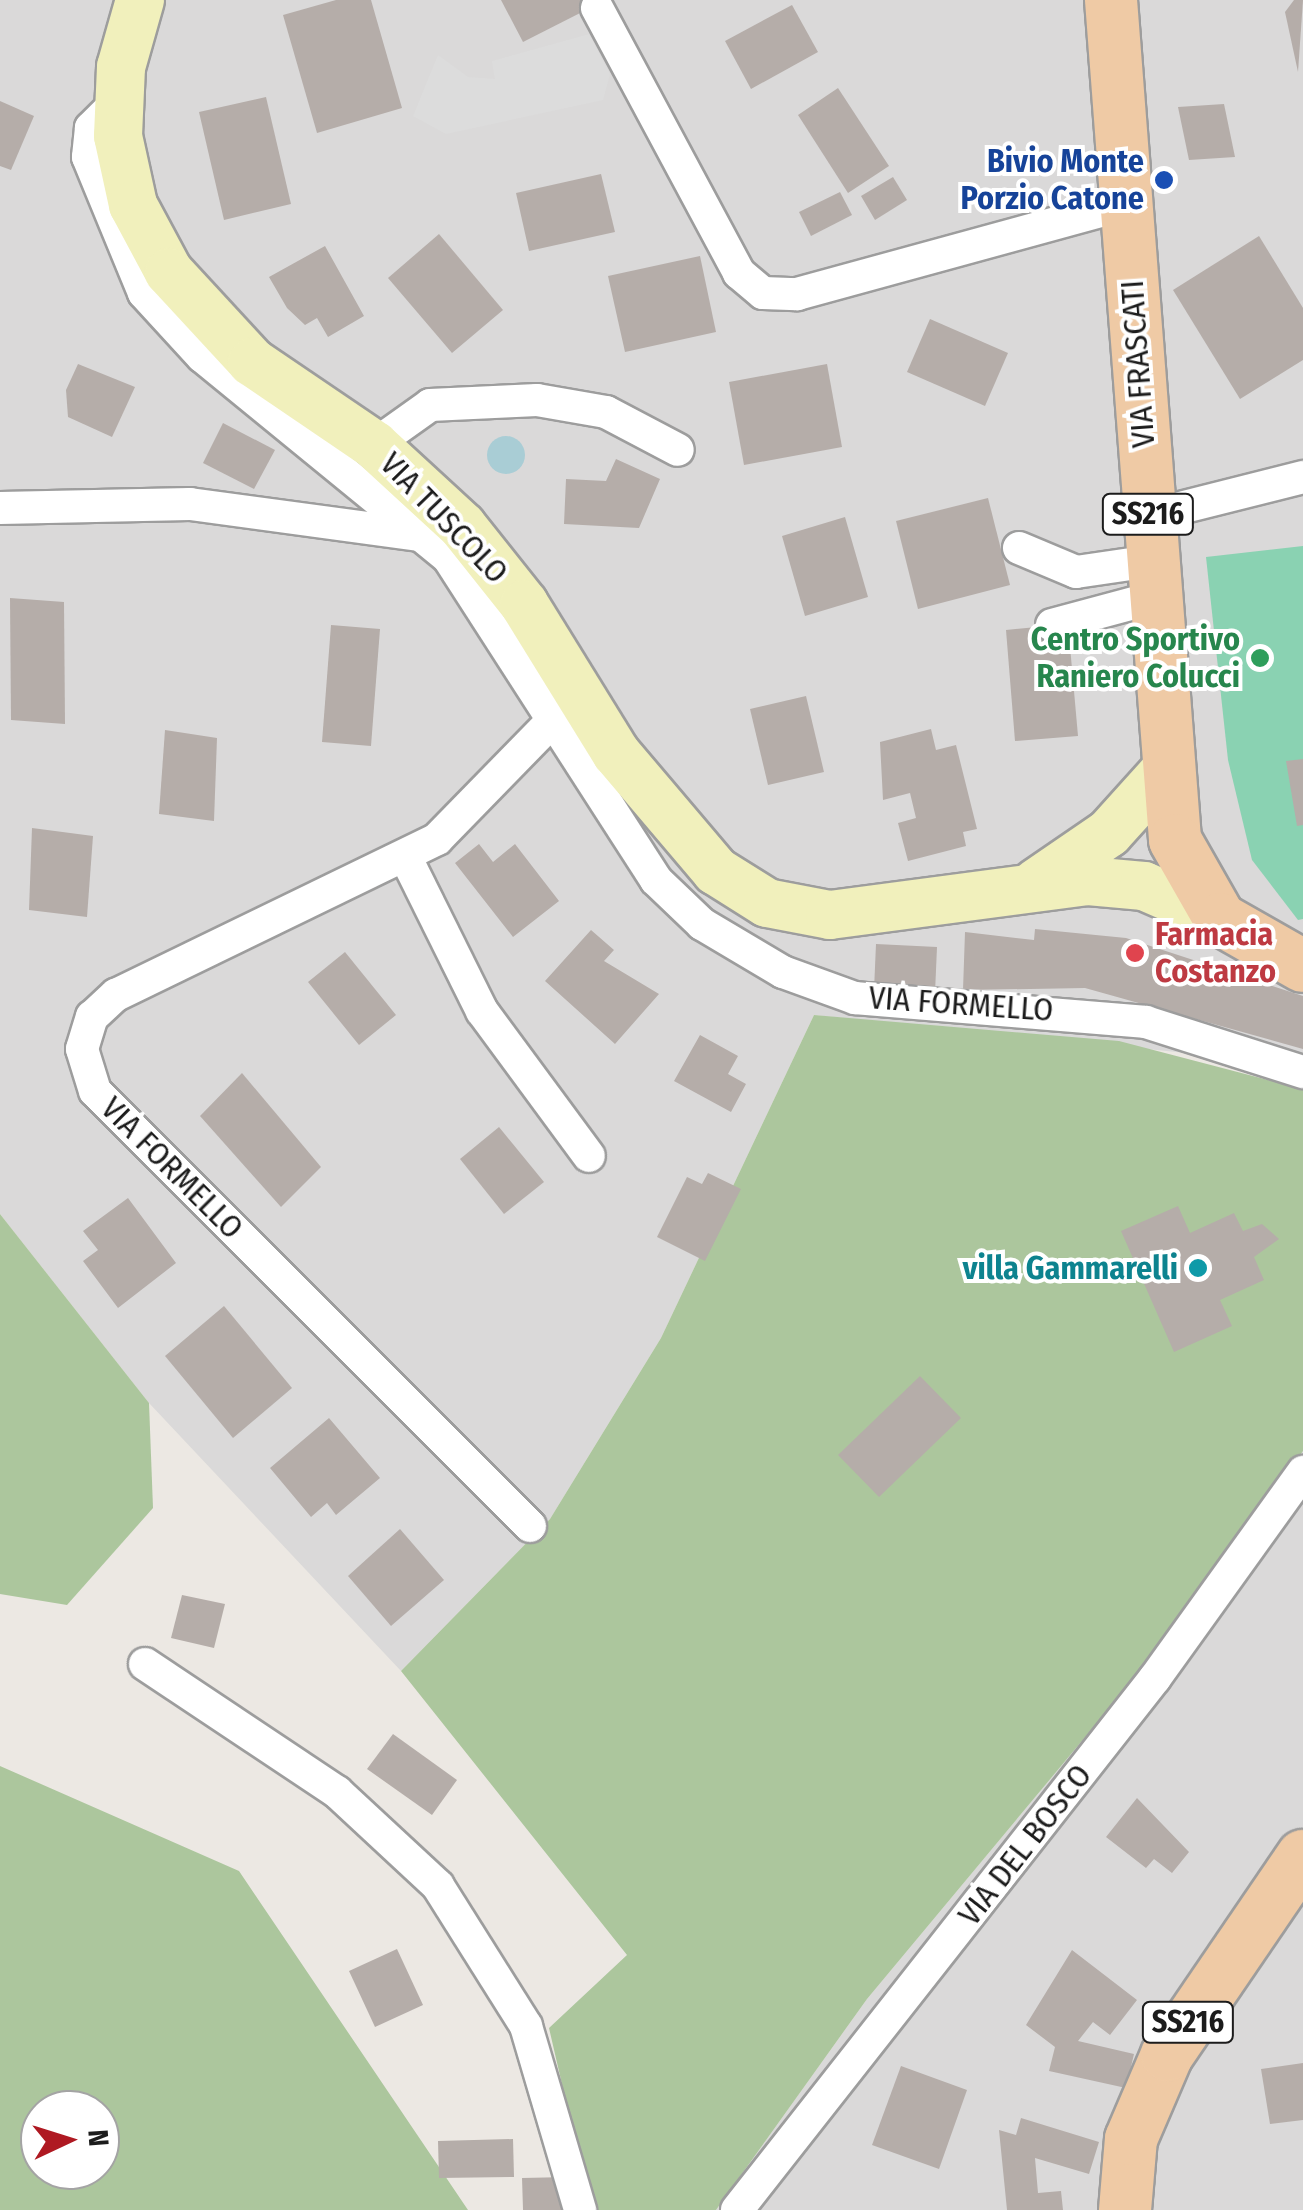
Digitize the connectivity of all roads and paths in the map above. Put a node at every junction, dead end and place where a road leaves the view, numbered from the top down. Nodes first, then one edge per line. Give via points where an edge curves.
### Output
1 (140, 0) edge
2 (1110, 0) edge
3 (597, 8) dead end
4 (118, 102) junction
5 (1127, 204) junction
6 (374, 445) junction
7 (678, 450) dead end
8 (1303, 477) edge
9 (0, 508) edge
10 (426, 536) junction
11 (1019, 548) dead end
12 (1151, 558) junction
13 (1052, 626) dead end
14 (556, 718) junction
15 (1165, 771) junction
16 (406, 858) junction
17 (1032, 885) junction
18 (1220, 919) junction
19 (1303, 966) edge
20 (1303, 1072) edge
21 (588, 1156) dead end
22 (1303, 1472) edge
23 (530, 1526) dead end
24 (145, 1664) dead end
25 (1303, 1856) edge
26 (580, 2210) edge
27 (737, 2210) edge
28 (1125, 2210) edge

1 - 4 street, VIA TUSCOLO
2 - 5 main road, VIA FRASCATI / SS216
3 - 5 street via 740,273 763,293 798,294
4 - 6 street, VIA TUSCOLO via 133,205 187,299 267,375
4 - 10 street, VIA FORMELLO via 91,128 88,157 144,293 202,356
5 - 12 main road, VIA FRASCATI / SS216
6 - 7 street via 430,405 537,400 606,412
6 - 17 street, VIA TUSCOLO via 494,563 616,753 732,884 786,908 853,915
8 - 12 street
9 - 10 street via 190,504
10 - 14 street, VIA FORMELLO via 485,604
11 - 12 street via 1076,572
12 - 13 street
12 - 15 main road, VIA FRASCATI / SS216
14 - 16 street, VIA FORMELLO via 457,822
14 - 20 street, VIA FORMELLO via 656,880 702,924 783,972 878,1003 1146,1022
15 - 17 street via 1109,833
15 - 18 main road, VIA FRASCATI / SS216 via 1180,856
16 - 21 street via 489,1022
16 - 23 street, VIA FORMELLO via 116,995 92,1017 83,1060 103,1099
17 - 18 street via 1144,886
18 - 19 main road, VIA FRASCATI / SS216
22 - 27 street, VIA DEL BOSCO via 1155,1678
24 - 26 street via 337,1792 438,1886 526,2026
25 - 28 main road, SS216 via 1167,2055 1132,2140

